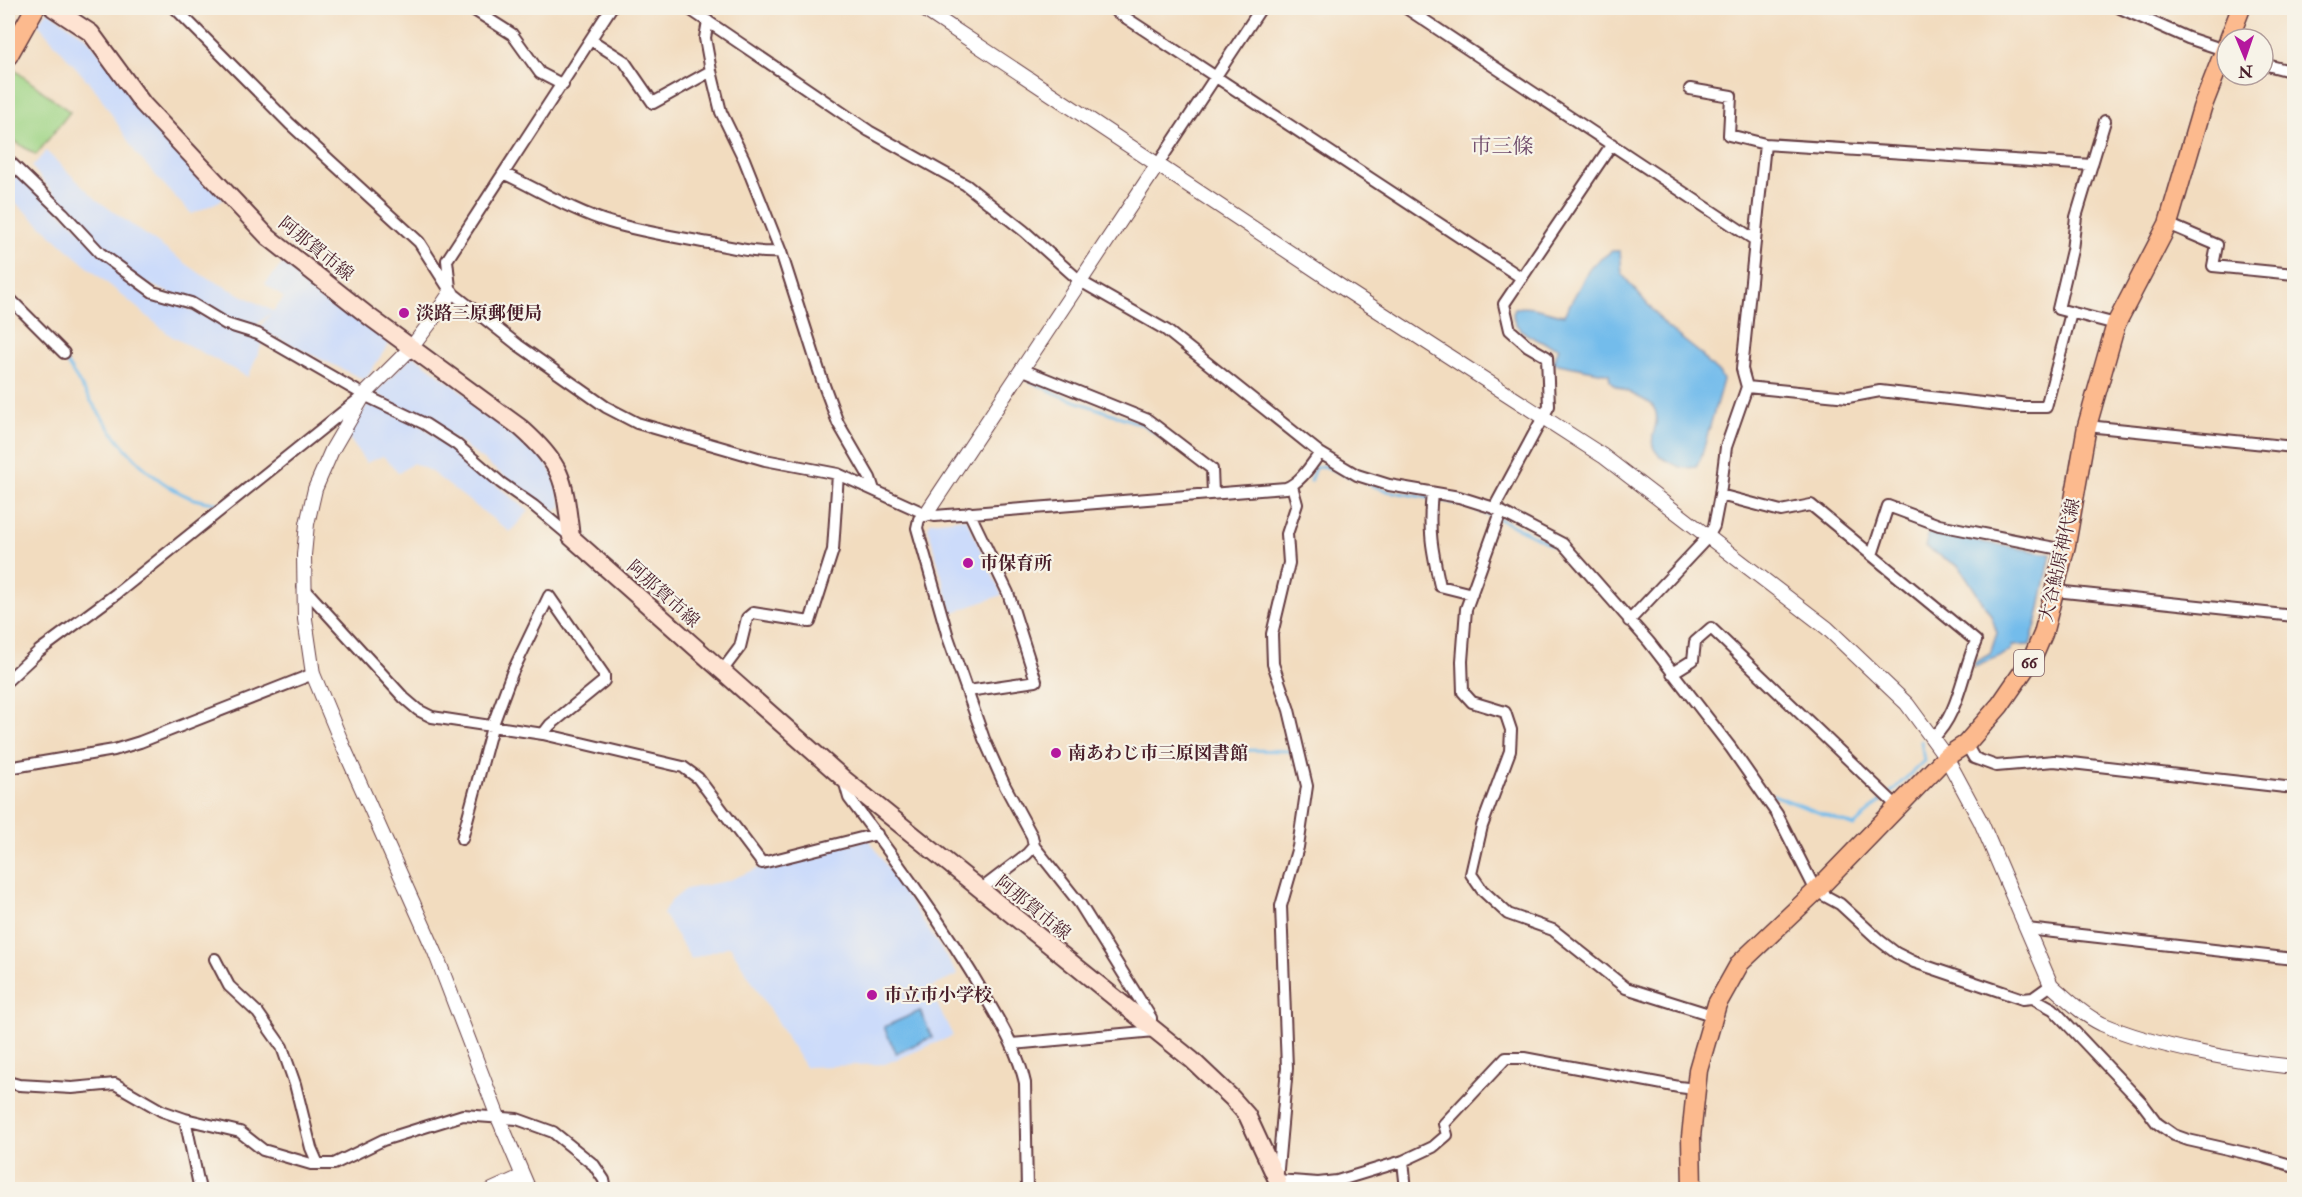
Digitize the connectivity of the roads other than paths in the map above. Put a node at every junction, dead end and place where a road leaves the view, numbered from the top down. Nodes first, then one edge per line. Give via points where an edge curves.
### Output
1 (35, 8) edge
2 (53, 8) edge
3 (175, 8) edge
4 (471, 8) edge
5 (611, 8) edge
6 (687, 8) edge
7 (922, 8) edge
8 (1111, 8) edge
9 (1262, 8) edge
10 (1406, 8) edge
11 (2120, 8) edge
12 (2241, 8) edge
13 (706, 15) edge
14 (2234, 27) edge
15 (591, 40) junction
16 (2215, 44) edge
17 (8, 56) edge
18 (2275, 67) edge
19 (711, 71) junction
20 (2295, 72) edge
21 (2215, 76) edge
22 (1215, 77) junction
23 (563, 85) junction
24 (1690, 89) dead end
25 (2105, 121) dead end
26 (1612, 144) junction
27 (1765, 144) junction
28 (8, 160) edge
29 (1158, 164) junction
30 (2092, 165) junction
31 (505, 174) junction
32 (2168, 224) junction
33 (1755, 240) junction
34 (782, 252) junction
35 (2295, 274) edge
36 (1522, 278) junction
37 (1080, 281) junction
38 (451, 292) junction
39 (8, 297) edge
40 (2071, 313) junction
41 (2116, 324) junction
42 (411, 348) junction
43 (64, 353) dead end
44 (1021, 369) junction
45 (1747, 387) junction
46 (364, 395) junction
47 (1544, 418) junction
48 (2087, 426) junction
49 (2295, 447) edge
50 (1320, 453) junction
51 (838, 474) junction
52 (1292, 486) junction
53 (874, 490) junction
54 (1213, 493) junction
55 (1432, 493) junction
56 (1720, 495) junction
57 (1497, 510) junction
58 (969, 513) junction
59 (926, 514) junction
60 (571, 537) junction
61 (1708, 537) junction
62 (2065, 550) junction
63 (1872, 555) junction
64 (303, 587) junction
65 (2055, 591) junction
66 (1472, 594) junction
67 (2295, 616) edge
68 (1629, 621) junction
69 (722, 671) junction
70 (10, 673) edge
71 (1672, 673) junction
72 (313, 674) junction
73 (968, 691) junction
74 (492, 726) junction
75 (543, 734) junction
76 (1932, 738) junction
77 (1965, 744) junction
78 (1946, 757) junction
79 (8, 768) edge
80 (844, 779) junction
81 (2295, 788) edge
82 (1898, 807) junction
83 (876, 834) junction
84 (462, 839) dead end
85 (1034, 846) junction
86 (980, 890) junction
87 (1816, 891) junction
88 (2027, 929) junction
89 (2295, 958) edge
90 (214, 959) dead end
91 (2051, 985) junction
92 (2033, 998) junction
93 (1715, 1016) junction
94 (1153, 1029) junction
95 (1012, 1044) junction
96 (2295, 1067) edge
97 (8, 1082) edge
98 (1695, 1089) junction
99 (498, 1117) junction
100 (185, 1119) junction
101 (1403, 1161) junction
102 (318, 1164) junction
103 (2295, 1166) edge
104 (524, 1176) junction
105 (1278, 1185) edge
106 (201, 1190) edge
107 (492, 1190) edge
108 (529, 1190) edge
109 (606, 1190) edge
110 (1027, 1190) edge
111 (1406, 1190) edge
112 (1692, 1190) edge

1 - 17 main road
2 - 42 main road, 阿那賀市線 via 91,33 143,104 268,237
3 - 38 street via 290,124 419,242
4 - 23 street via 512,34 540,74
5 - 15 street
6 - 13 street
7 - 29 street
8 - 22 street
9 - 22 street
10 - 26 street
11 - 16 street via 2188,38
12 - 14 main road, 大谷鮎原神代線 / 66
13 - 19 street via 705,38
13 - 37 street via 869,131 966,185
15 - 19 street via 624,61 653,103
15 - 23 street
18 - 20 street
19 - 34 street via 721,112
21 - 32 main road, 大谷鮎原神代線 / 66
22 - 29 street
22 - 36 street
23 - 31 street
24 - 27 street via 1731,96 1729,135
25 - 30 street
26 - 33 street
26 - 36 street
27 - 30 street
27 - 33 street
28 - 46 street via 100,253 153,292 191,303 226,324 258,334
29 - 37 street
29 - 47 street
30 - 40 street via 2076,217 2058,309
31 - 34 street via 609,222 747,250
31 - 38 street via 447,260
32 - 35 street via 2217,245 2213,266
32 - 41 main road, 大谷鮎原神代線 / 66
33 - 45 street via 1742,369
34 - 53 street via 838,423
36 - 47 street via 1504,304 1510,330 1547,357 1549,406
37 - 44 street
37 - 50 street via 1166,330
38 - 42 street
38 - 51 street via 518,345 622,416 765,460
39 - 43 street
40 - 41 street
40 - 45 street via 2046,407 1880,391 1848,397
41 - 48 main road, 大谷鮎原神代線 / 66
42 - 46 street
42 - 60 main road, 阿那賀市線 via 538,443 563,481
44 - 54 street via 1148,420 1212,469
44 - 59 street
45 - 56 street via 1726,447
46 - 60 street via 425,424 456,444
46 - 64 street via 315,489 307,524
46 - 70 street via 116,594
47 - 57 street
47 - 61 street via 1603,456
48 - 49 street
48 - 62 main road, 大谷鮎原神代線 / 66
50 - 52 street
50 - 55 street via 1357,475
51 - 53 street
51 - 69 street via 833,550 810,622 753,613 747,618 740,647
52 - 54 street
52 - 105 street via 1297,504 1287,534 1289,563 1272,634 1273,663 1307,786 1298,847 1281,906 1287,1068
53 - 59 street
54 - 58 street
55 - 57 street
55 - 66 street via 1430,546 1440,586
56 - 61 street
56 - 63 street via 1781,511 1811,505
57 - 66 street
57 - 68 street via 1563,544
58 - 59 street
58 - 73 street via 1008,593 1036,681
59 - 73 street via 917,528
60 - 69 main road, 阿那賀市線
61 - 68 street
61 - 76 street via 1827,628 1907,704
62 - 63 street via 1939,525 1888,506
62 - 65 main road, 大谷鮎原神代線 / 66
63 - 76 street via 1976,641 1942,730
64 - 72 street
64 - 74 street via 418,710 432,717
65 - 67 street
65 - 77 main road, 大谷鮎原神代線 / 66 via 2033,657 2000,705
66 - 93 street via 1466,609 1463,692 1472,702 1504,712 1511,730 1510,751 1482,826 1472,874 1482,890 1508,914 1553,930 1626,988
68 - 71 street
69 - 80 main road, 阿那賀市線
71 - 82 street via 1693,660 1695,642 1711,628
71 - 87 street via 1777,814
72 - 79 street via 114,750
72 - 99 street via 435,952
73 - 85 street via 984,739
74 - 75 street
74 - 75 street via 549,596 604,675 604,681
74 - 84 street
75 - 83 street via 683,768 698,778 762,863
76 - 78 street
77 - 78 main road, 大谷鮎原神代線 / 66
77 - 81 street via 1974,758 1996,766 2054,761
78 - 82 main road, 大谷鮎原神代線 / 66
78 - 88 street via 1981,822
80 - 83 street via 849,798
80 - 86 main road, 阿那賀市線
82 - 87 main road, 大谷鮎原神代線 / 66
83 - 95 street via 951,938
85 - 86 street via 1028,855
85 - 94 street via 1080,904 1151,1018
86 - 94 main road, 阿那賀市線
87 - 92 street via 1840,904 1879,940 1914,962 2023,999
87 - 93 main road, 大谷鮎原神代線 / 66 via 1740,963 1717,1004
88 - 89 street
88 - 91 street
90 - 102 street via 229,986 258,1013 282,1047
91 - 92 street
91 - 96 street via 2101,1023 2144,1038 2210,1054
92 - 103 street via 2053,1009 2157,1123 2174,1135
93 - 98 main road, 大谷鮎原神代線 / 66
94 - 95 street
94 - 105 main road, 阿那賀市線 via 1192,1060 1247,1115
95 - 110 street via 1025,1083
97 - 100 street via 72,1088 115,1084 162,1111
98 - 101 street via 1506,1058 1444,1124 1447,1135 1433,1147
98 - 112 main road, 大谷鮎原神代線 / 66
99 - 102 street via 463,1115 382,1140 334,1164
99 - 104 street
99 - 109 street via 524,1120 553,1132 594,1164
100 - 102 street via 240,1132 263,1150
100 - 106 street
101 - 105 street via 1337,1181
101 - 111 street
104 - 107 street
104 - 108 street

